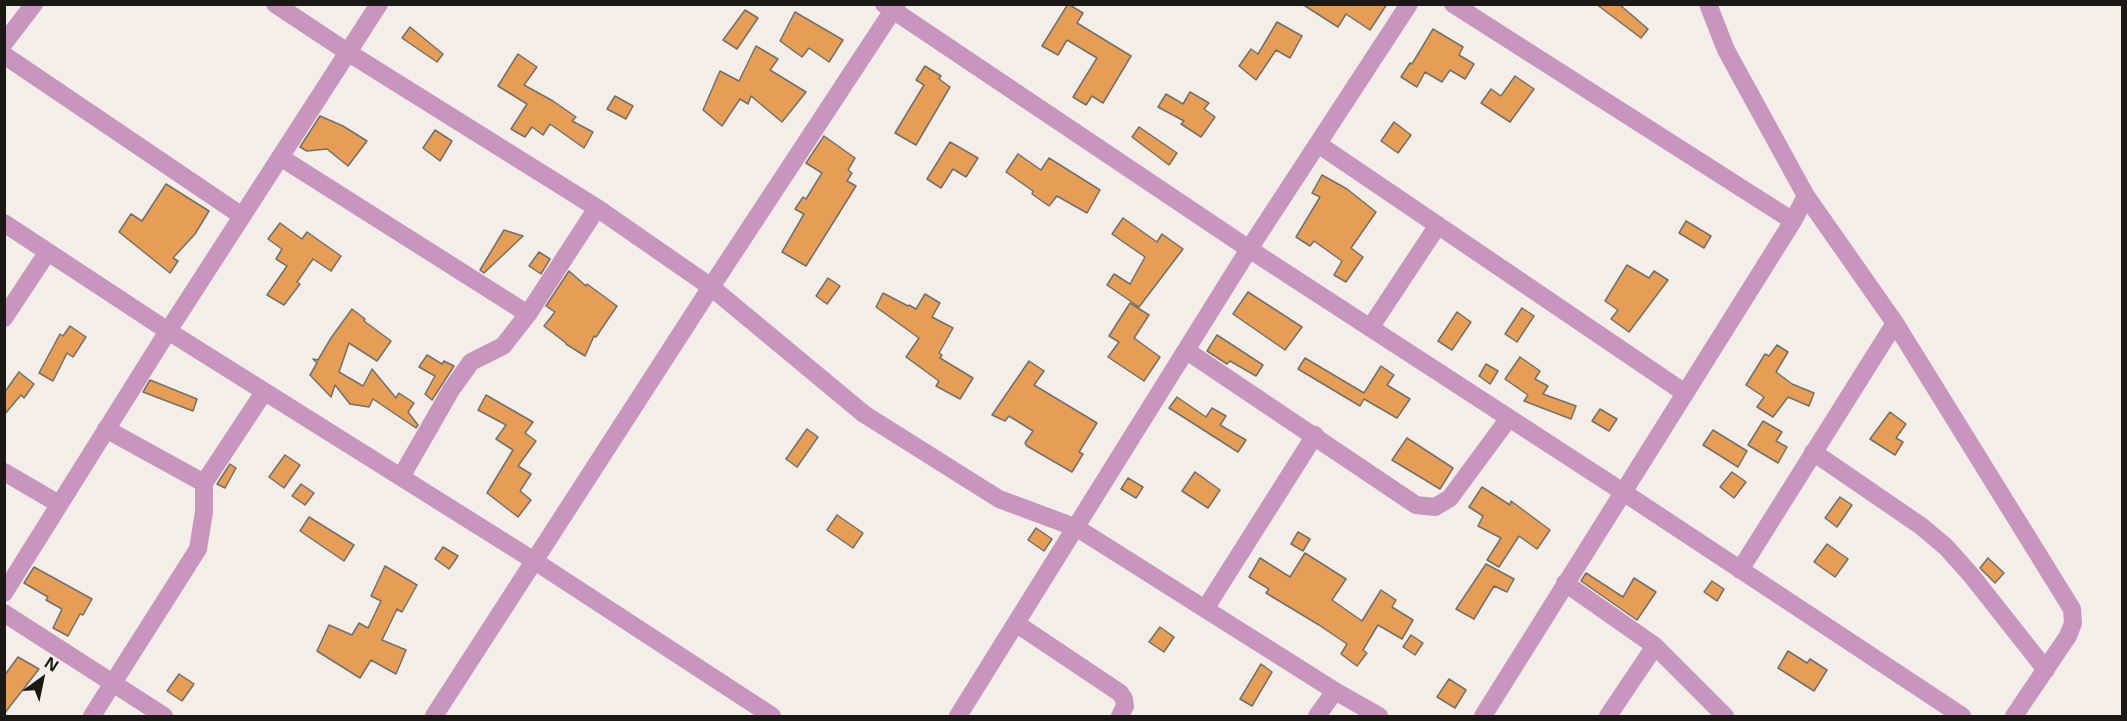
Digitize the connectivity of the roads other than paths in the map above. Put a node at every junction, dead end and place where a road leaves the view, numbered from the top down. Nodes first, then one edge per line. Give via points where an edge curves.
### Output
1 (34, 4) edge
2 (275, 4) edge
3 (379, 4) edge
4 (1408, 4) edge
5 (1453, 4) edge
6 (1708, 4) edge
7 (891, 6) edge
8 (4, 43) edge
9 (349, 53) junction
10 (4, 55) edge
11 (1318, 144) junction
12 (280, 158) junction
13 (1806, 196) junction
14 (597, 208) junction
15 (242, 216) junction
16 (1793, 221) junction
17 (4, 223) edge
18 (1438, 225) junction
19 (1249, 249) junction
20 (47, 253) junction
21 (711, 287) junction
22 (528, 314) junction
23 (4, 318) edge
24 (1895, 323) junction
25 (1370, 328) junction
26 (168, 331) junction
27 (1186, 351) junction
28 (264, 392) junction
29 (1685, 393) junction
30 (1509, 418) junction
31 (106, 429) junction
32 (1315, 435) junction
33 (1814, 452) junction
34 (4, 472) edge
35 (401, 477) junction
36 (204, 483) junction
37 (1623, 492) junction
38 (59, 504) junction
39 (1077, 528) junction
40 (533, 561) junction
41 (1740, 570) junction
42 (1565, 583) junction
43 (4, 593) edge
44 (1205, 609) junction
45 (4, 613) edge
46 (1017, 624) junction
47 (1655, 646) junction
48 (2046, 670) junction
49 (113, 683) junction
50 (1335, 691) junction
51 (92, 717) edge
52 (164, 717) edge
53 (434, 717) edge
54 (772, 717) edge
55 (958, 717) edge
56 (1120, 717) edge
57 (1317, 717) edge
58 (1379, 717) edge
59 (1483, 717) edge
60 (1608, 717) edge
61 (1725, 717) edge
62 (1962, 717) edge
63 (2014, 717) edge

1 - 8 street
2 - 9 street
3 - 9 street
4 - 11 street
5 - 16 street
6 - 13 street via 1726,50
7 - 19 street
7 - 21 street
9 - 12 street
9 - 14 street
10 - 15 street
11 - 18 street
11 - 19 street
12 - 15 street
12 - 22 street
13 - 16 street
13 - 24 street
14 - 21 street
14 - 22 street
15 - 26 street
16 - 29 street
17 - 20 street
18 - 25 street
18 - 29 street
19 - 25 street
19 - 27 street
20 - 23 street
20 - 26 street
21 - 39 street via 864,414 999,499
21 - 40 street
22 - 35 street via 503,346 471,362
24 - 33 street
24 - 48 street via 2072,609 2073,623 2068,636
25 - 30 street
26 - 28 street
26 - 31 street
27 - 32 street
27 - 39 street
28 - 35 street
28 - 36 street
29 - 37 street
30 - 32 street via 1450,498 1435,507 1416,506
30 - 37 street
31 - 36 street
31 - 38 street
32 - 44 street
33 - 41 street
33 - 48 street via 1946,547
34 - 38 street
35 - 40 street
36 - 49 street via 198,549
37 - 41 street
37 - 42 street
38 - 43 street
39 - 44 street
39 - 46 street
40 - 53 street
40 - 54 street
41 - 62 street
42 - 47 street
42 - 59 street
44 - 50 street
45 - 49 street
46 - 55 street
46 - 56 street via 1120,693 1125,706
47 - 60 street
47 - 61 street
48 - 63 street
49 - 51 street
49 - 52 street
50 - 57 street
50 - 58 street

